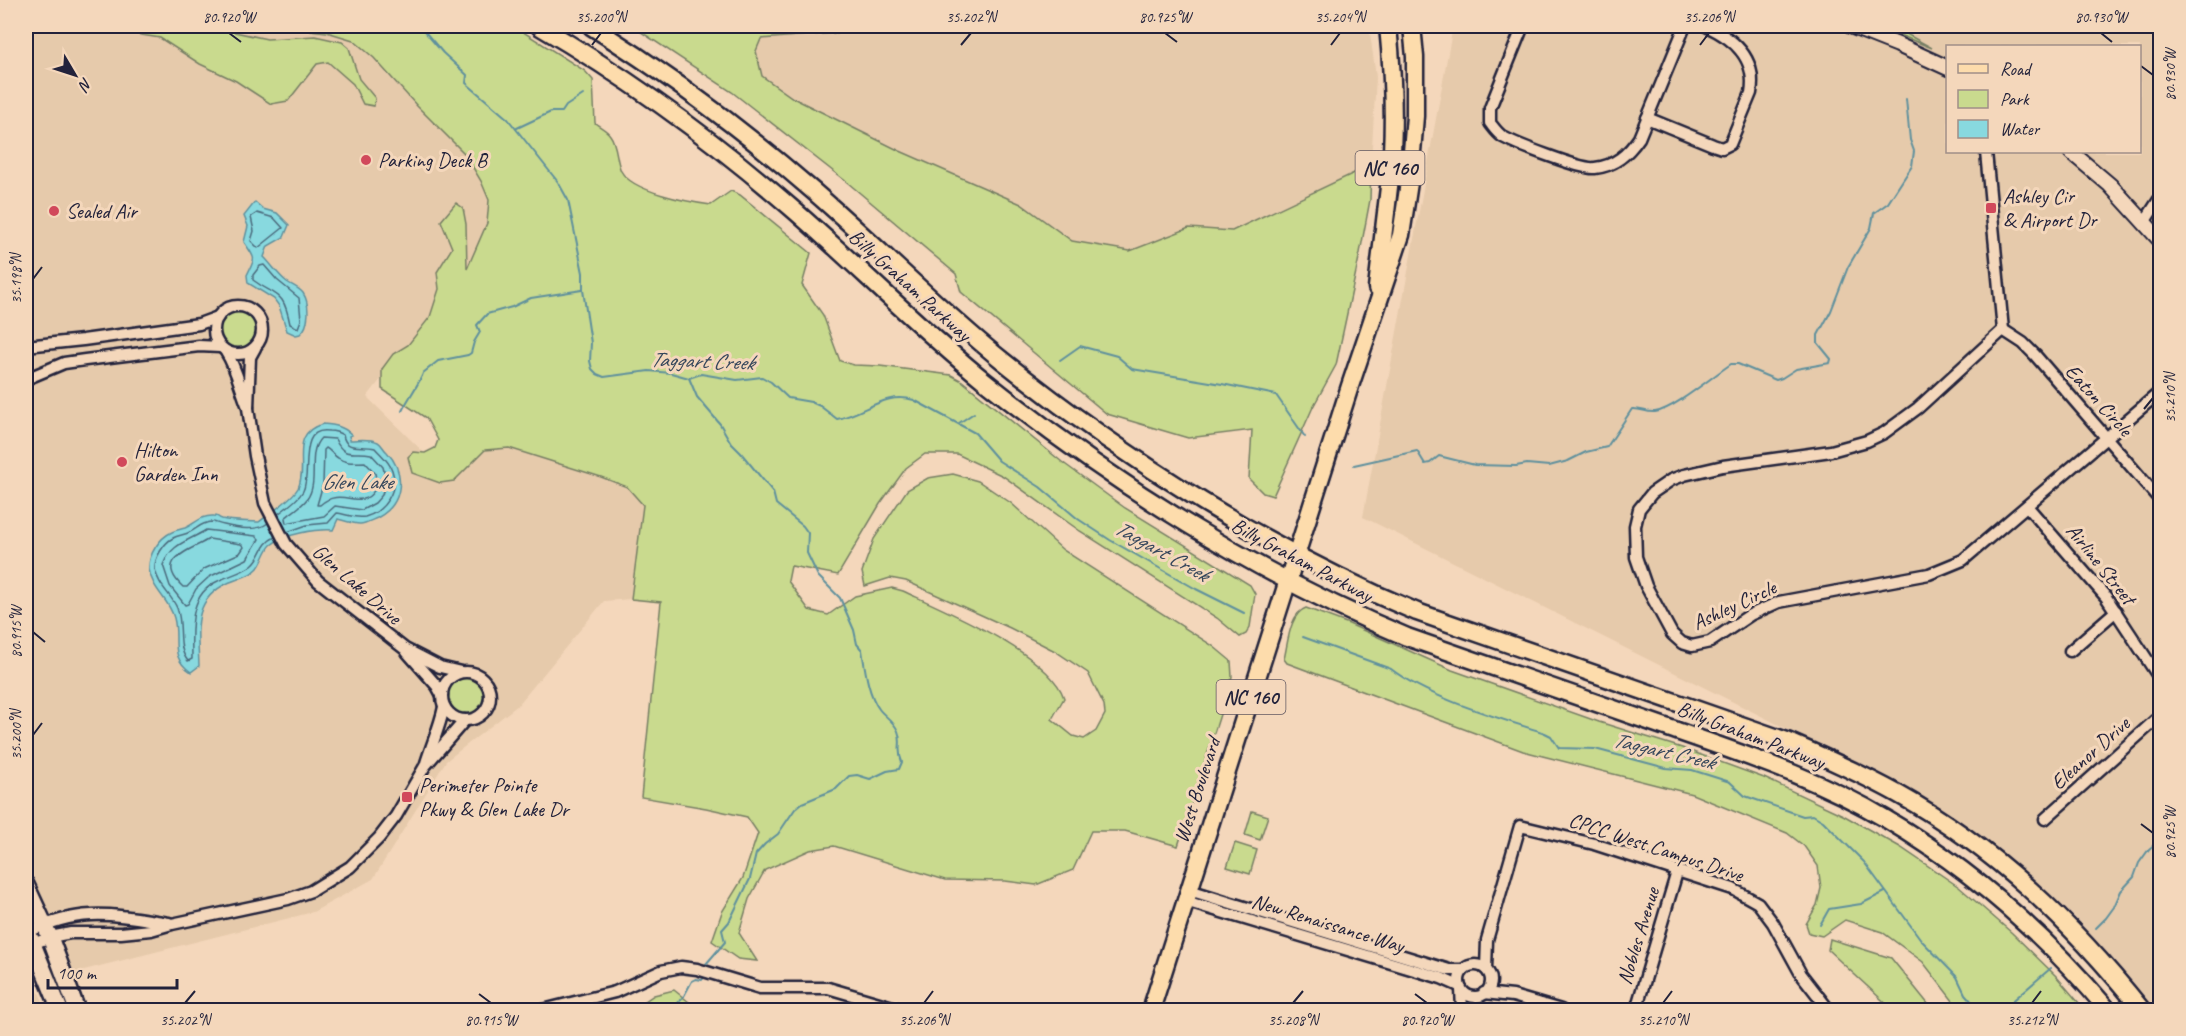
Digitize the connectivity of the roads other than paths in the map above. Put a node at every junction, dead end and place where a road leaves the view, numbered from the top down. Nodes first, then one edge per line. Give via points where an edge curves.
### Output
1 (539, 26) edge
2 (591, 26) edge
3 (1388, 26) edge
4 (1412, 26) edge
5 (1523, 26) edge
6 (1685, 26) edge
7 (1706, 26) edge
8 (1850, 26) edge
9 (1946, 68) edge
10 (1647, 118) junction
11 (1986, 153) edge
12 (2072, 153) edge
13 (2160, 198) edge
14 (2145, 221) junction
15 (2160, 240) edge
16 (1376, 310) junction
17 (218, 317) junction
18 (2003, 330) junction
19 (26, 346) edge
20 (255, 348) junction
21 (223, 349) junction
22 (26, 379) edge
23 (2160, 392) edge
24 (248, 408) junction
25 (2107, 437) junction
26 (2160, 500) edge
27 (2027, 506) junction
28 (1296, 554) junction
29 (1288, 581) junction
30 (2116, 611) junction
31 (405, 650) junction
32 (2070, 651) dead end
33 (461, 672) junction
34 (2160, 679) edge
35 (442, 695) junction
36 (444, 707) junction
37 (2160, 716) edge
38 (465, 720) junction
39 (425, 766) junction
40 (2045, 819) dead end
41 (1677, 872) junction
42 (26, 885) edge
43 (1187, 896) junction
44 (172, 924) junction
45 (47, 931) junction
46 (28, 937) edge
47 (1487, 940) junction
48 (1467, 968) junction
49 (1487, 972) junction
50 (1460, 988) junction
51 (1482, 995) junction
52 (1513, 996) junction
53 (1822, 1008) edge
54 (60, 1011) edge
55 (77, 1011) edge
56 (543, 1011) edge
57 (903, 1011) edge
58 (1151, 1011) edge
59 (1462, 1011) edge
60 (1469, 1011) edge
61 (1562, 1011) edge
62 (1636, 1011) edge
63 (2109, 1011) edge
64 (2142, 1011) edge

1 - 29 main road, Billy Graham Parkway via 660,104 743,167 935,340 1038,422 1146,496
2 - 28 main road, Billy Graham Parkway via 676,82 769,153 953,319 1054,400 1160,473
3 - 16 main road, West Boulevard / NC 160 via 1393,117
4 - 16 main road, West Boulevard / NC 160 via 1415,116 1410,176 1401,235
5 - 10 street via 1489,112 1490,123 1502,136 1576,166 1597,168 1628,153
6 - 10 street
7 - 10 street via 1733,41 1743,51 1750,68 1751,93 1728,146 1722,148
8 - 9 street
11 - 18 street
12 - 14 street
13 - 14 street
14 - 15 street
16 - 28 main road, West Boulevard / NC 160
17 - 19 street via 199,324
17 - 20 street via 231,307 255,312 262,335
17 - 21 street via 214,333
18 - 25 street, Eaton Circle via 2035,355
18 - 27 street, Ashley Circle via 1918,408 1868,441 1831,451 1683,475 1664,483 1640,509 1635,526 1636,557 1646,586 1672,634 1682,643 1697,646 1779,602 1929,574 1952,566
20 - 21 street via 241,355
20 - 24 street, Glen Lake Drive via 250,357
21 - 22 street via 199,346 64,363
21 - 24 street, Glen Lake Drive via 237,373
23 - 25 street, Ashley Circle
24 - 31 street, Glen Lake Drive via 266,503 282,536 297,558 327,588
25 - 26 street, Eaton Circle
25 - 27 street, Ashley Circle
27 - 30 street, Airline Street
28 - 29 main road, West Boulevard / NC 160
28 - 64 main road, Billy Graham Parkway via 1417,612 1786,741 1881,785 1962,835 2028,887 2081,939
29 - 43 main road, West Boulevard / NC 160
29 - 63 main road, Billy Graham Parkway via 1407,637 1777,766 1851,800 1928,846 1988,891 2062,958
30 - 32 street
30 - 34 street, Airline Street
31 - 33 street, Glen Lake Drive via 440,668
31 - 35 street, Glen Lake Drive
33 - 35 street via 447,681
33 - 38 street via 478,674 489,687 490,695 480,716
35 - 36 street
36 - 38 street via 451,715
36 - 39 street
37 - 40 street, Eleanor Drive
38 - 39 street
39 - 44 street via 379,838 331,880 288,899
41 - 47 street, CPCC West Campus Drive via 1594,844 1520,826
41 - 53 street, CPCC West Campus Drive via 1733,889 1758,903
41 - 62 street, Nobles Avenue
42 - 45 main road
43 - 48 street, New Renaissance Way via 1449,970
43 - 50 street, New Renaissance Way via 1441,978
43 - 58 main road, West Boulevard / NC 160
44 - 45 street via 139,932
44 - 45 street via 92,914 66,917
45 - 46 street
45 - 55 main road
46 - 54 main road
47 - 48 street
47 - 49 street
48 - 49 street via 1481,966
48 - 50 street via 1459,979
49 - 51 street via 1490,984
49 - 52 street
50 - 51 street via 1468,995
50 - 59 street
51 - 52 street
51 - 60 street
52 - 61 street
56 - 57 street via 615,992 661,971 681,967 753,987 828,988

